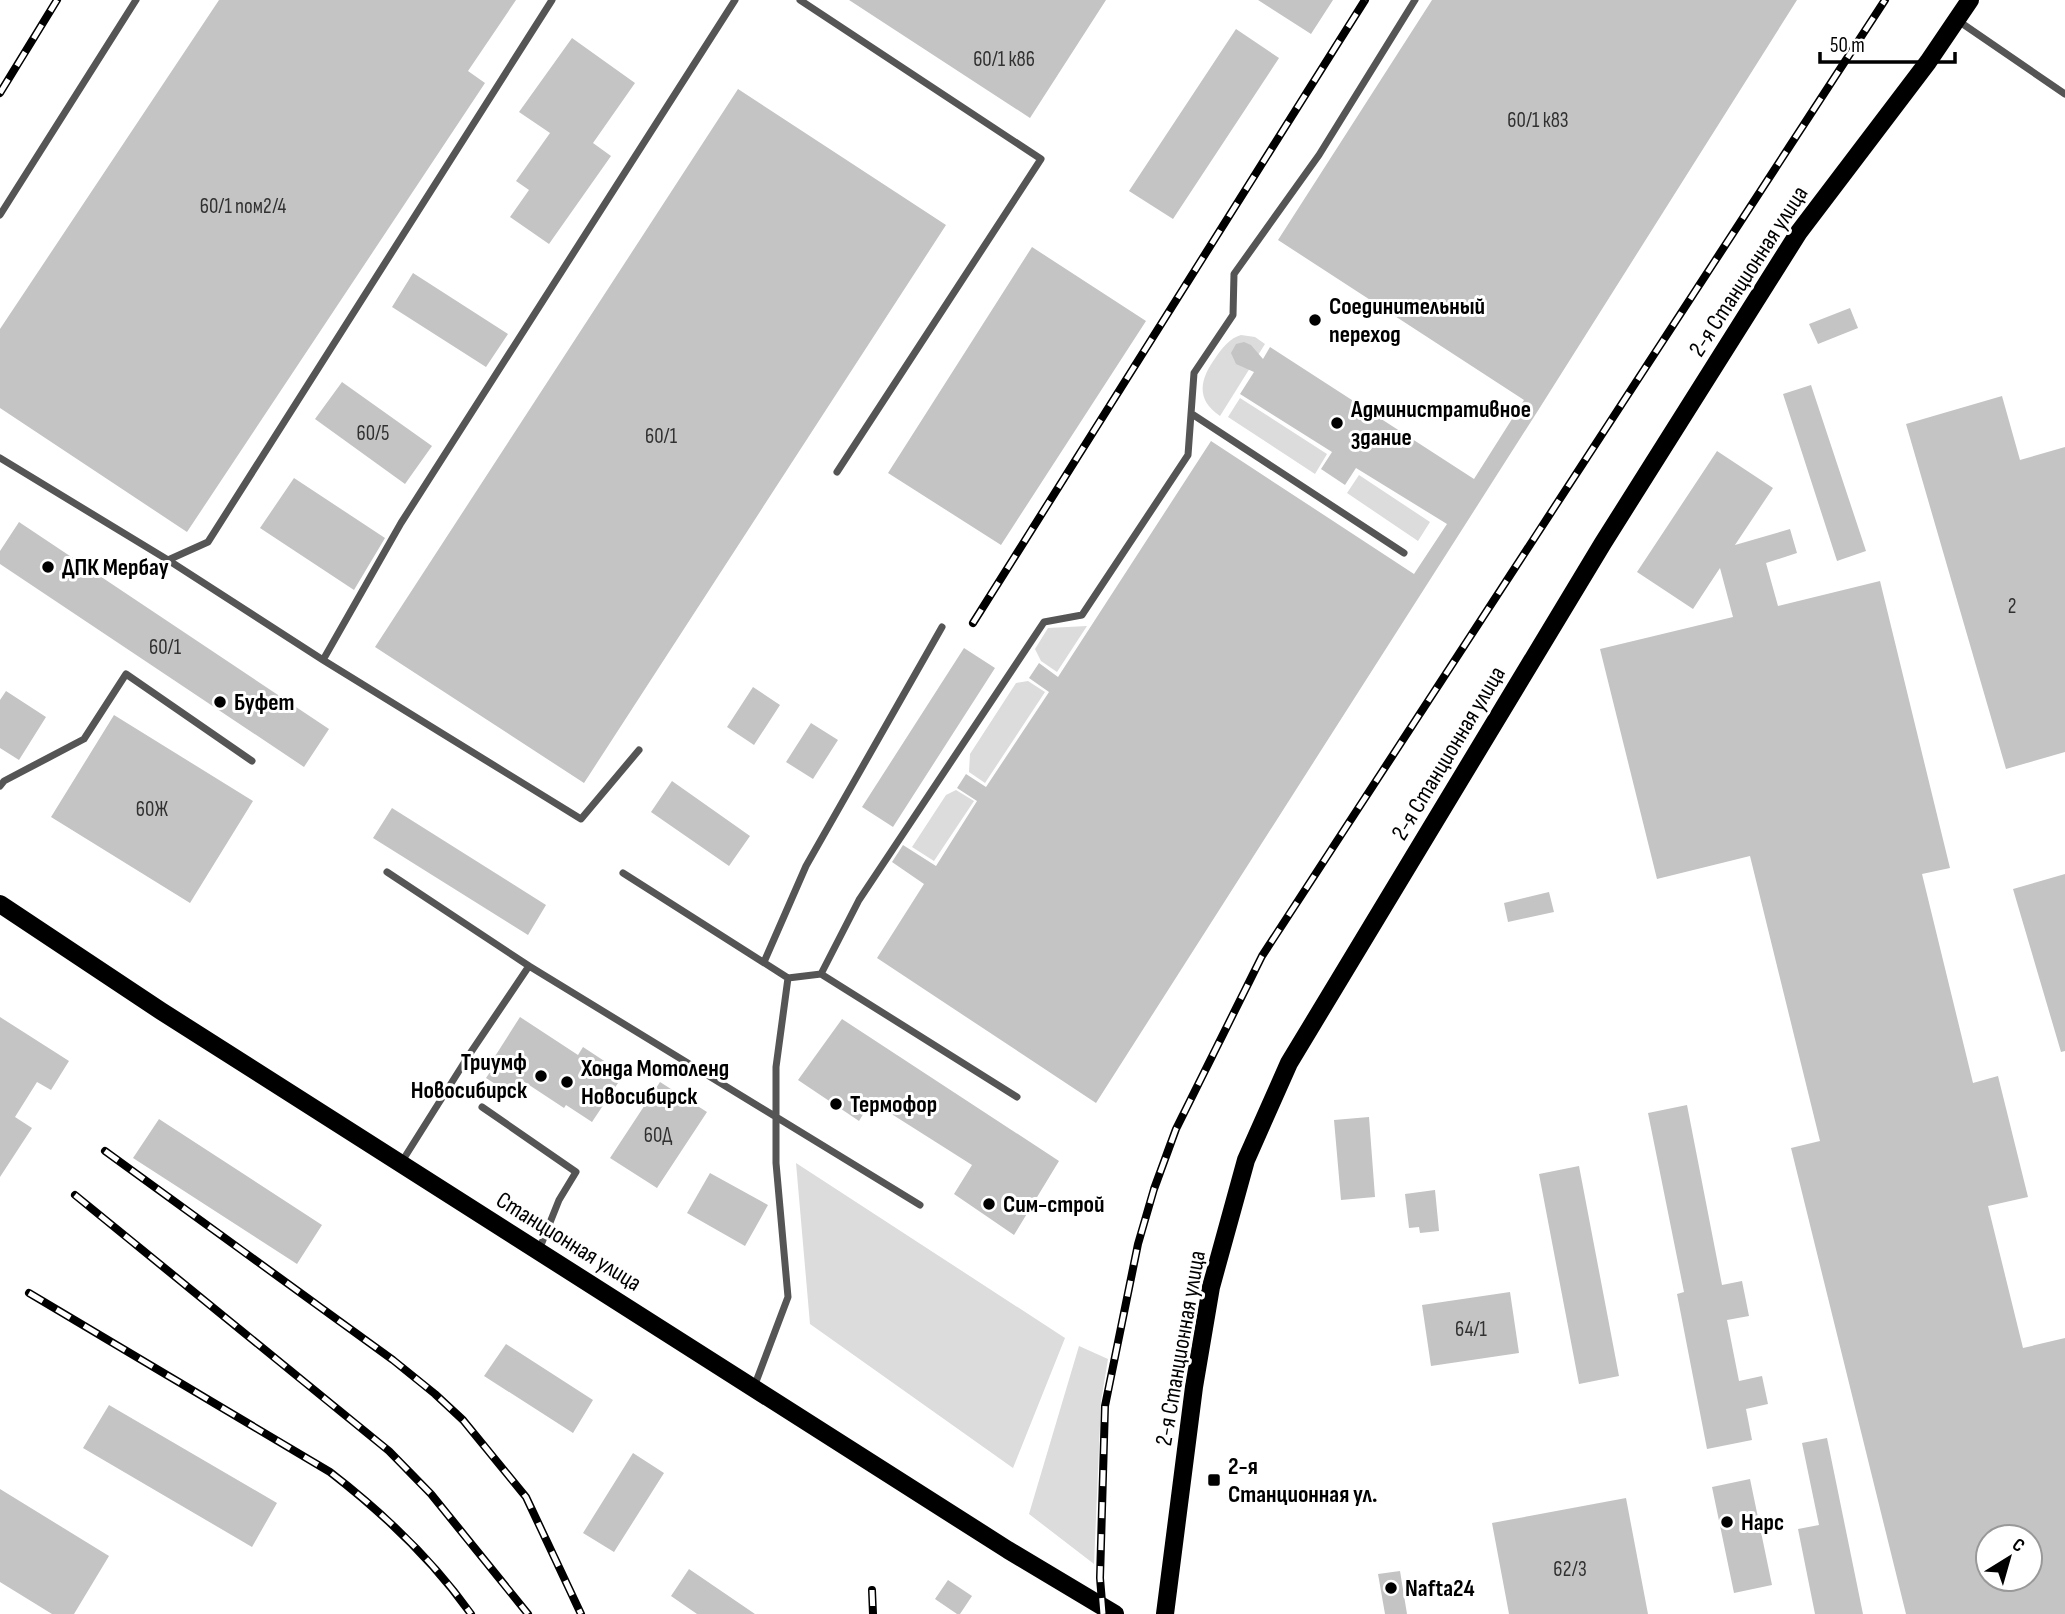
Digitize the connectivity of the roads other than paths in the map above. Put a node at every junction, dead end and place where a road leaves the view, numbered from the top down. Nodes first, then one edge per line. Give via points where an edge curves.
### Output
1 (136, 0) edge
2 (552, 0) edge
3 (735, 0) edge
4 (800, 0) edge
5 (1416, 0) edge
6 (1970, 0) edge
7 (1957, 20) junction
8 (2065, 94) edge
9 (0, 215) edge
10 (1192, 414) junction
11 (0, 458) edge
12 (837, 472) dead end
13 (1404, 553) dead end
14 (168, 560) junction
15 (942, 627) dead end
16 (323, 660) junction
17 (639, 751) dead end
18 (251, 761) dead end
19 (0, 786) edge
20 (387, 872) dead end
21 (623, 873) dead end
22 (0, 904) edge
23 (764, 962) junction
24 (529, 966) junction
25 (821, 974) junction
26 (788, 978) junction
27 (1017, 1097) dead end
28 (482, 1107) dead end
29 (778, 1119) junction
30 (401, 1163) junction
31 (920, 1205) dead end
32 (539, 1251) junction
33 (753, 1387) junction
34 (1115, 1614) edge
35 (1165, 1614) edge

1 - 9 lane
2 - 14 lane via 208,542
3 - 16 lane via 401,523
4 - 12 lane via 1041,159
5 - 10 lane via 1319,155 1234,274 1233,315 1195,373
6 - 7 main road, 2-я Станционная улица
7 - 8 lane
7 - 35 main road, 2-я Станционная улица via 1799,232 1596,555 1289,1063 1246,1160 1211,1287
10 - 13 lane
10 - 25 lane via 1188,455 1097,593 1082,615 1044,622 859,900
11 - 14 lane
14 - 16 lane
15 - 23 lane via 807,866
16 - 17 lane via 581,820
18 - 19 lane via 126,674 84,739
20 - 24 lane
21 - 23 lane
22 - 30 main road, Станционная улица
23 - 26 lane
24 - 29 lane
24 - 30 lane
25 - 26 lane
25 - 27 lane
26 - 29 lane via 776,1067
28 - 32 lane via 576,1172 559,1200
29 - 31 lane
29 - 33 lane via 776,1163 788,1297
30 - 32 main road, Станционная улица
32 - 33 main road, Станционная улица
33 - 34 main road, Станционная улица

